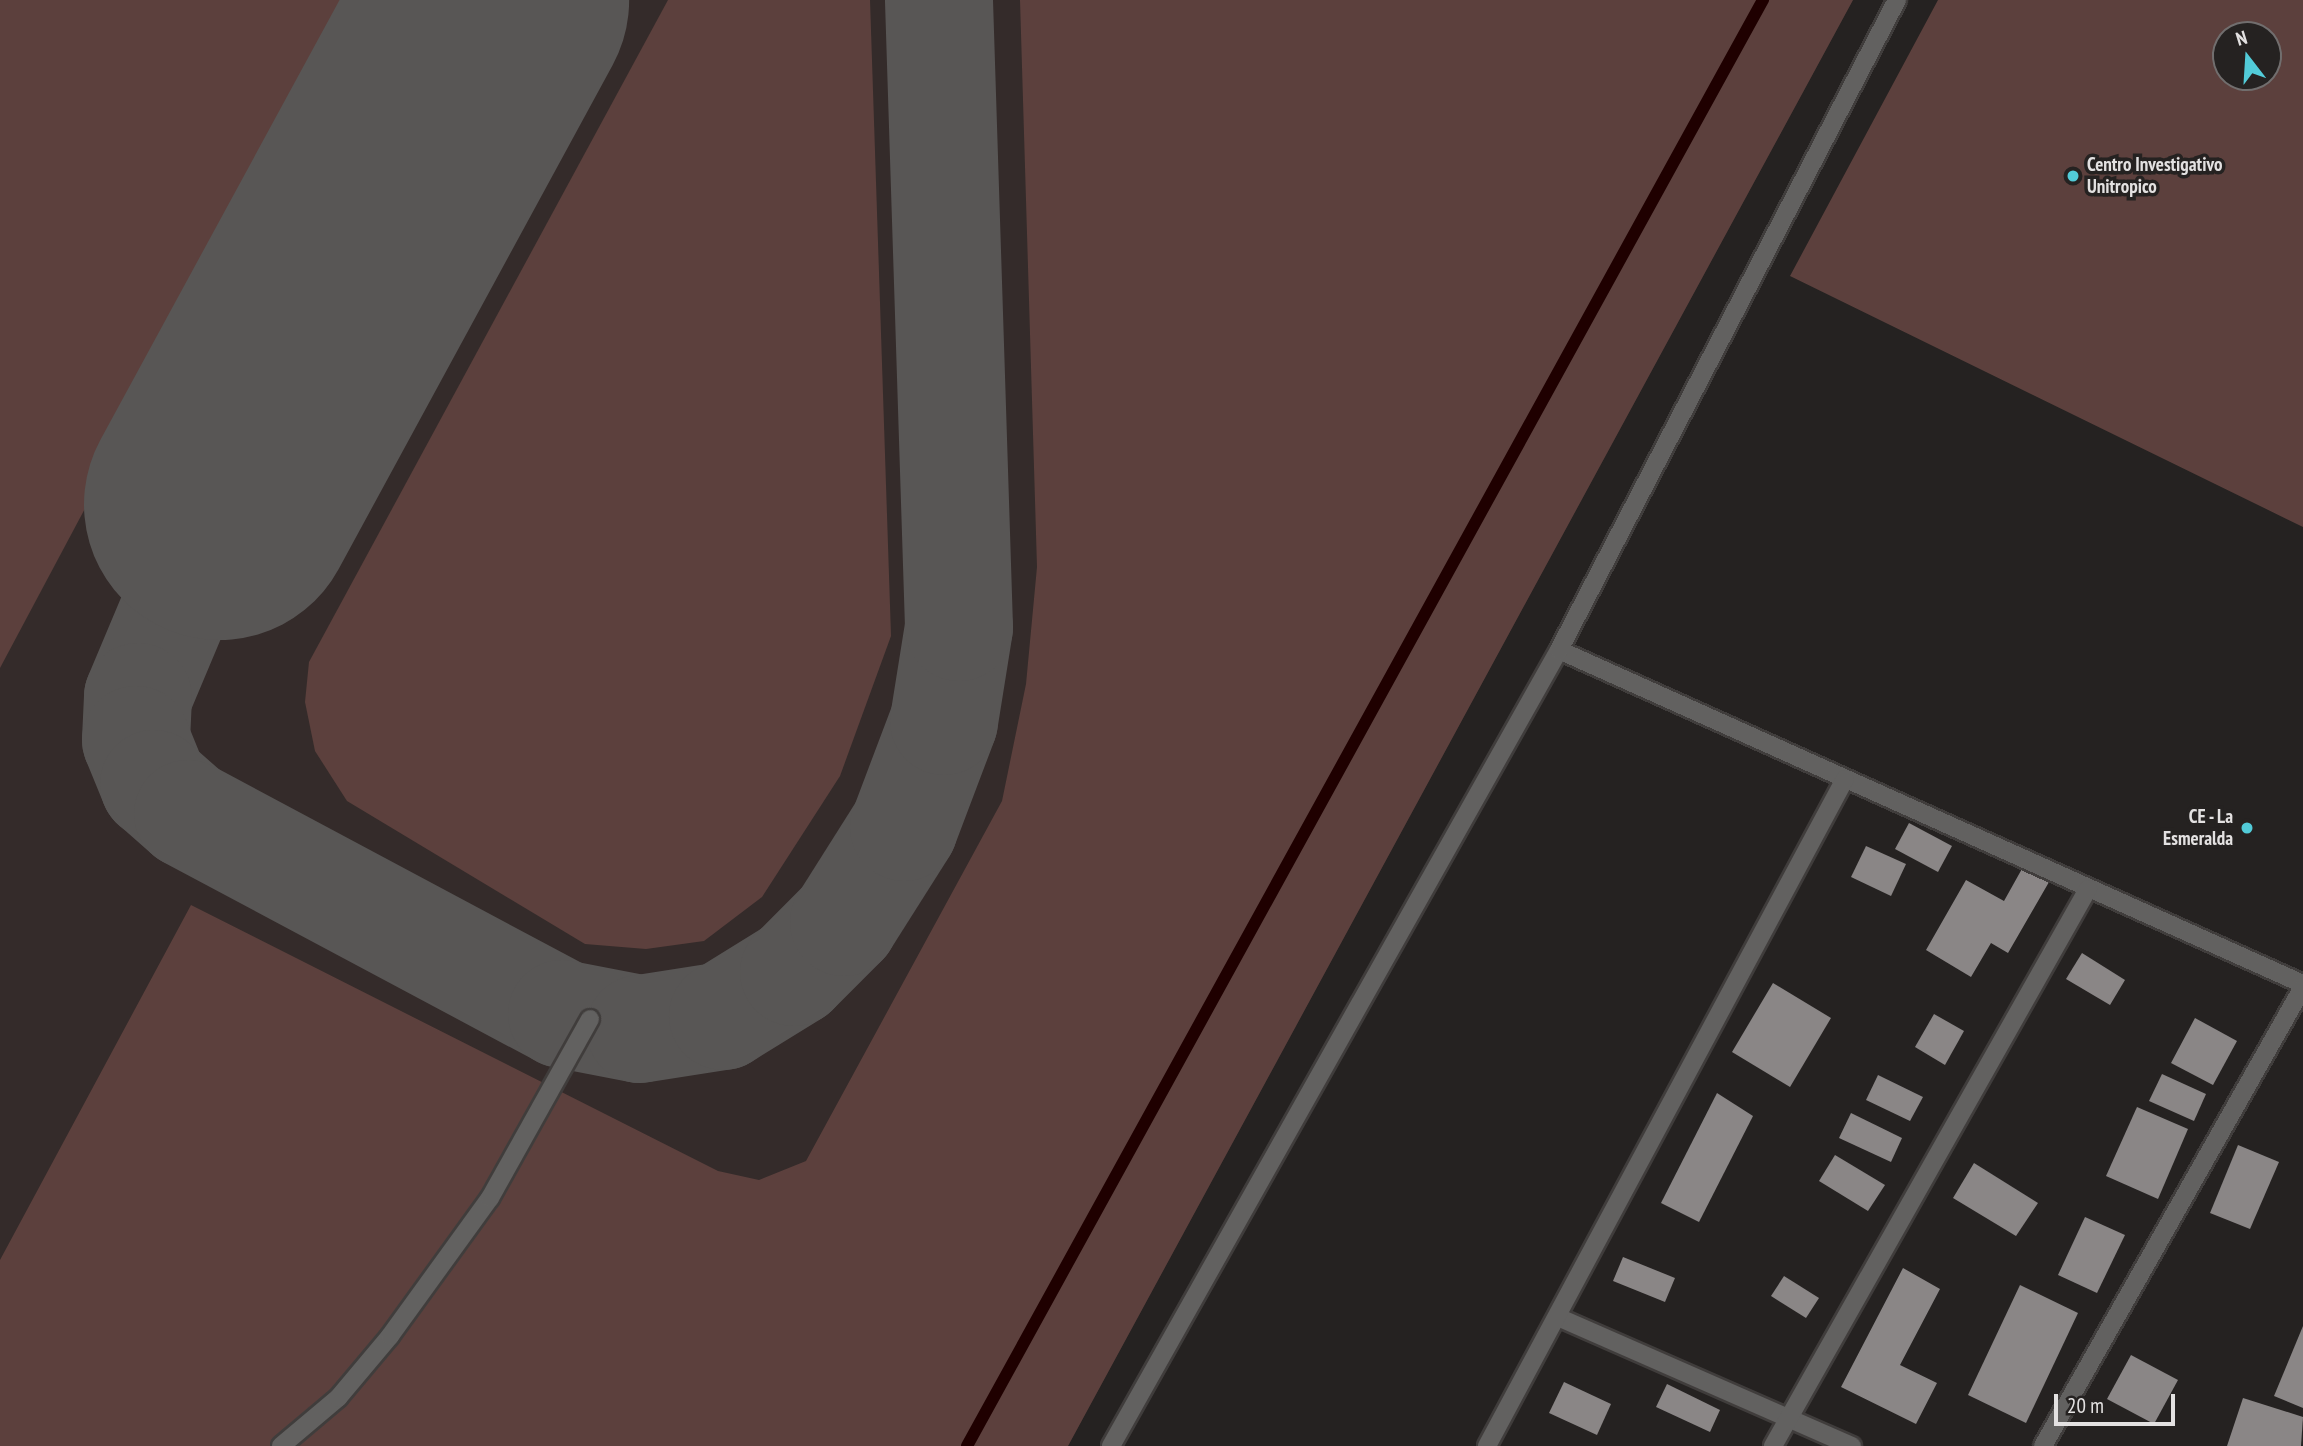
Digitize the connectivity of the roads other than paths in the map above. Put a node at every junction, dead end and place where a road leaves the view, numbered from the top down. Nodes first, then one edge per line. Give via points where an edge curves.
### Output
1 (1897, 0) edge
2 (1559, 650) junction
3 (1845, 779) junction
4 (2088, 889) junction
5 (2303, 986) edge
6 (590, 1019) dead end
7 (1560, 1318) junction
8 (1788, 1418) junction
9 (281, 1446) edge
10 (1111, 1446) edge
11 (1487, 1446) edge
12 (1773, 1446) edge
13 (1853, 1446) edge
14 (2043, 1446) edge

1 - 2 street
2 - 3 street
2 - 10 street
3 - 4 street
3 - 7 street
4 - 5 street
4 - 8 street
5 - 14 street
6 - 9 street via 460,1240 338,1398
7 - 8 street
7 - 11 street
8 - 12 street
8 - 13 street

